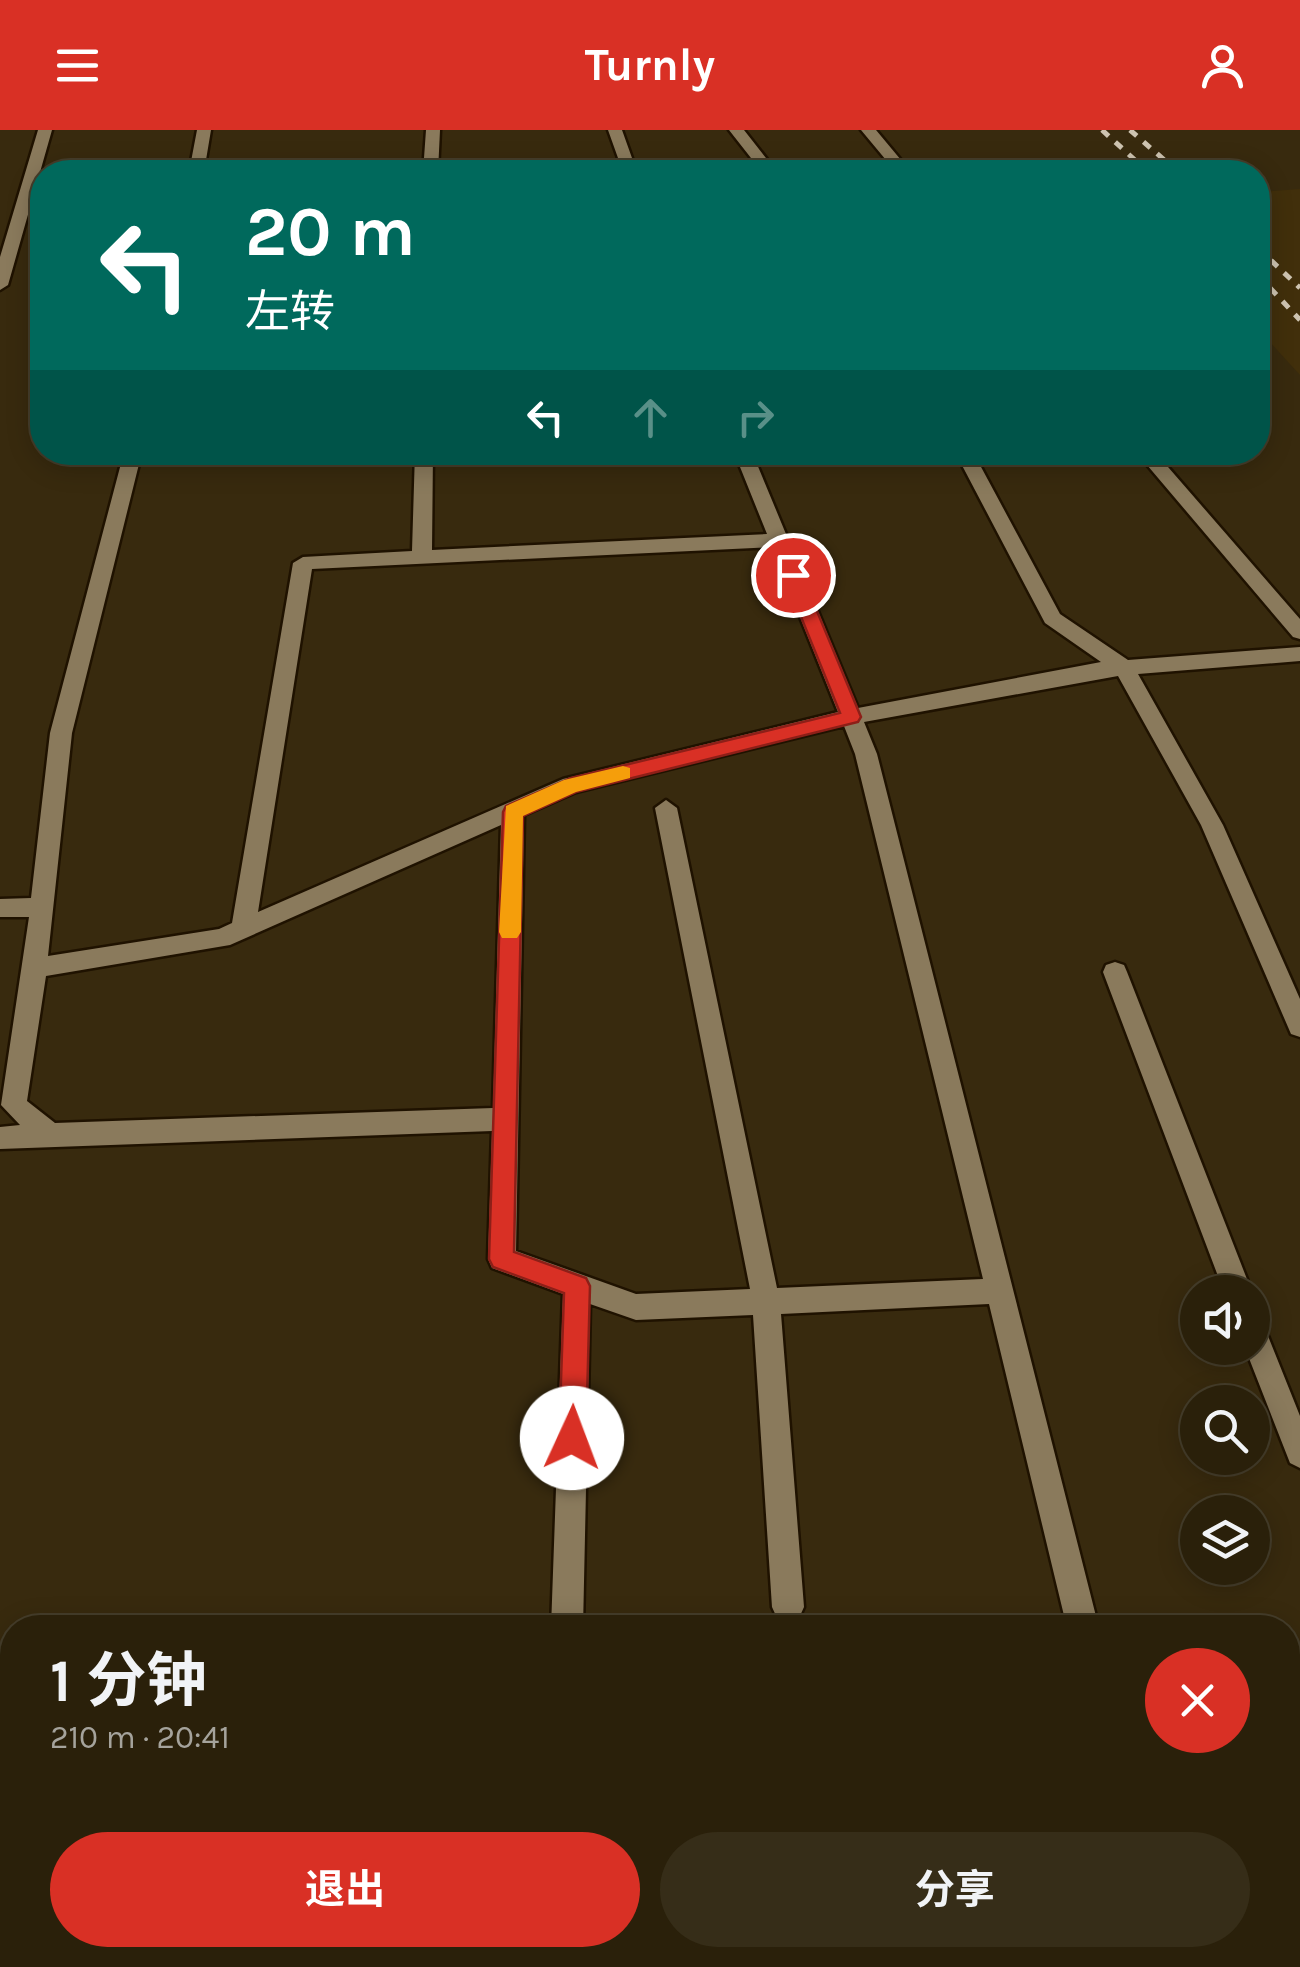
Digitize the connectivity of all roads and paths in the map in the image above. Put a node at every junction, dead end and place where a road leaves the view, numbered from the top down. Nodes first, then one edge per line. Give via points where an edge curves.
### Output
1 (45, 130) edge
2 (204, 130) edge
3 (432, 130) edge
4 (614, 130) edge
5 (736, 130) edge
6 (868, 130) edge
7 (36, 160) edge
8 (198, 160) edge
9 (432, 160) edge
10 (625, 160) edge
11 (760, 160) edge
12 (894, 160) edge
13 (30, 182) edge
14 (0, 285) edge
15 (130, 465) edge
16 (424, 465) edge
17 (748, 465) edge
18 (971, 465) edge
19 (1157, 465) edge
20 (779, 540) junction
21 (422, 557) junction
22 (1300, 632) edge
23 (1300, 654) edge
24 (1124, 668) junction
25 (851, 717) junction
26 (666, 808) dead end
27 (513, 812) junction
28 (42, 907) junction
29 (0, 908) edge
30 (243, 930) junction
31 (35, 968) junction
32 (1115, 972) dead end
33 (1300, 1027) edge
34 (505, 1118) junction
35 (50, 1134) junction
36 (0, 1138) edge
37 (1231, 1275) edge
38 (577, 1286) junction
39 (1000, 1291) junction
40 (766, 1302) junction
41 (1266, 1365) edge
42 (1300, 1453) edge
43 (788, 1606) dead end
44 (567, 1615) edge
45 (1080, 1615) edge

1 - 7 street
2 - 8 street
3 - 9 street
4 - 10 street
5 - 11 street
6 - 12 street
13 - 14 street
15 - 28 street via 61,733
16 - 21 street
17 - 20 street
18 - 24 street via 1052,618
19 - 22 street
20 - 21 street
20 - 25 street
21 - 30 street via 303,562
23 - 24 street
24 - 25 street
24 - 33 street via 1212,825
25 - 27 street via 571,786
25 - 39 street via 866,754
26 - 40 street
27 - 30 street
27 - 34 street
28 - 29 street
28 - 31 street
30 - 31 street
31 - 35 street via 14,1105
32 - 37 street
34 - 35 street
34 - 38 street via 502,1259
35 - 36 street
38 - 40 street via 636,1306
38 - 44 street
39 - 40 street
39 - 45 street
40 - 43 street
41 - 42 street

